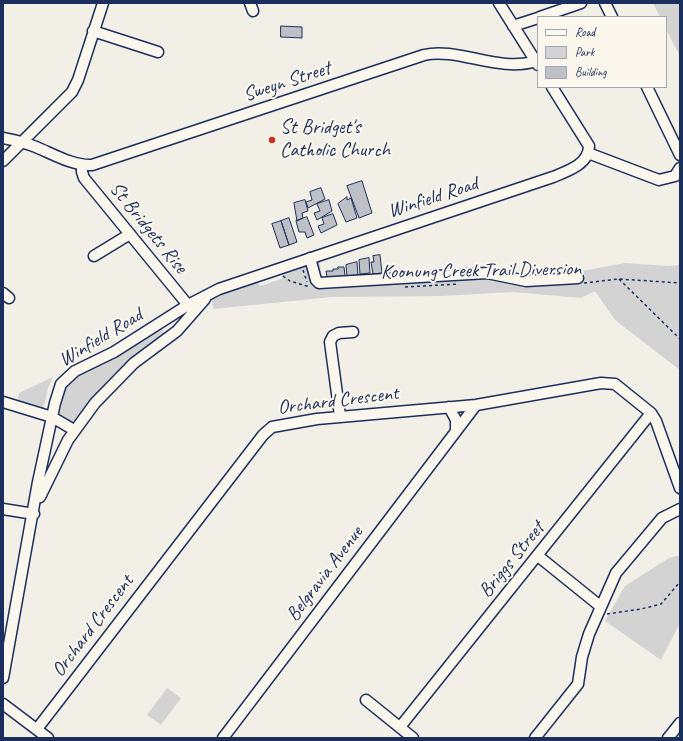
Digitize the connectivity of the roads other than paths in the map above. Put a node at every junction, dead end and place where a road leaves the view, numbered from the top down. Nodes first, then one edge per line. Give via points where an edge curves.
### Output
1 (103, 3) edge
2 (498, 3) edge
3 (581, 3) edge
4 (605, 3) edge
5 (542, 16) edge
6 (612, 16) edge
7 (537, 18) edge
8 (513, 26) junction
9 (94, 31) junction
10 (158, 52) dead end
11 (537, 63) edge
12 (553, 88) edge
13 (647, 88) edge
14 (3, 139) edge
15 (21, 145) junction
16 (588, 153) junction
17 (680, 155) edge
18 (3, 161) edge
19 (3, 165) edge
20 (82, 165) junction
21 (680, 168) edge
22 (130, 234) junction
23 (94, 256) dead end
24 (310, 258) junction
25 (580, 281) road end
26 (191, 308) junction
27 (353, 332) dead end
28 (3, 402) edge
29 (476, 405) junction
30 (449, 407) junction
31 (651, 413) junction
32 (52, 416) junction
33 (340, 416) junction
34 (74, 430) junction
35 (456, 431) junction
36 (680, 488) edge
37 (3, 509) edge
38 (680, 509) edge
39 (34, 514) junction
40 (538, 556) junction
41 (598, 611) junction
42 (8, 631) edge
43 (3, 678) edge
44 (366, 700) dead end
45 (3, 704) edge
46 (680, 723) edge
47 (400, 727) junction
48 (37, 730) junction
49 (48, 738) edge
50 (223, 738) edge
51 (413, 738) edge
52 (535, 738) edge
53 (668, 738) edge

1 - 9 street
2 - 8 street
3 - 5 street
4 - 6 street
7 - 8 street
8 - 11 street
9 - 10 street
9 - 15 street via 74,89
11 - 20 street, Sweyn Street via 513,65 428,54 98,163
12 - 16 street via 588,142
13 - 17 street
14 - 15 street, Sweyn Street
15 - 18 street
15 - 19 street
15 - 20 street, Sweyn Street
16 - 21 street via 659,180 674,176
16 - 24 street, Winfield Road via 579,164 561,174
20 - 22 street, St Bridgets Rise via 84,178
22 - 23 street
22 - 26 street, St Bridgets Rise
24 - 25 street via 319,283 486,273 526,281
24 - 26 street, Winfield Road via 212,292
26 - 32 street, Winfield Road via 69,375 59,389
26 - 34 street, Winfield Road via 171,336 134,363 113,383
27 - 33 street via 339,333 333,336 330,342
28 - 32 street
29 - 30 street, Orchard Crescent
29 - 31 street, Orchard Crescent via 601,383 615,384
29 - 35 street, Belgravia Avenue
30 - 33 street, Orchard Crescent
30 - 35 street via 456,420
31 - 36 street, Orchard Crescent
31 - 40 street, Briggs Street
32 - 34 street
32 - 39 street, Winfield Road
33 - 48 street, Orchard Crescent via 268,429
34 - 39 street, Winfield Road via 49,476
35 - 50 street, Belgravia Avenue
37 - 39 street
38 - 41 street via 662,518 616,573
39 - 42 street, Winfield Road
40 - 41 street
40 - 47 street, Briggs Street
41 - 52 street via 582,657 578,684
42 - 43 street, Winfield Road
44 - 47 street
45 - 48 street
46 - 53 street
47 - 51 street
48 - 49 street

